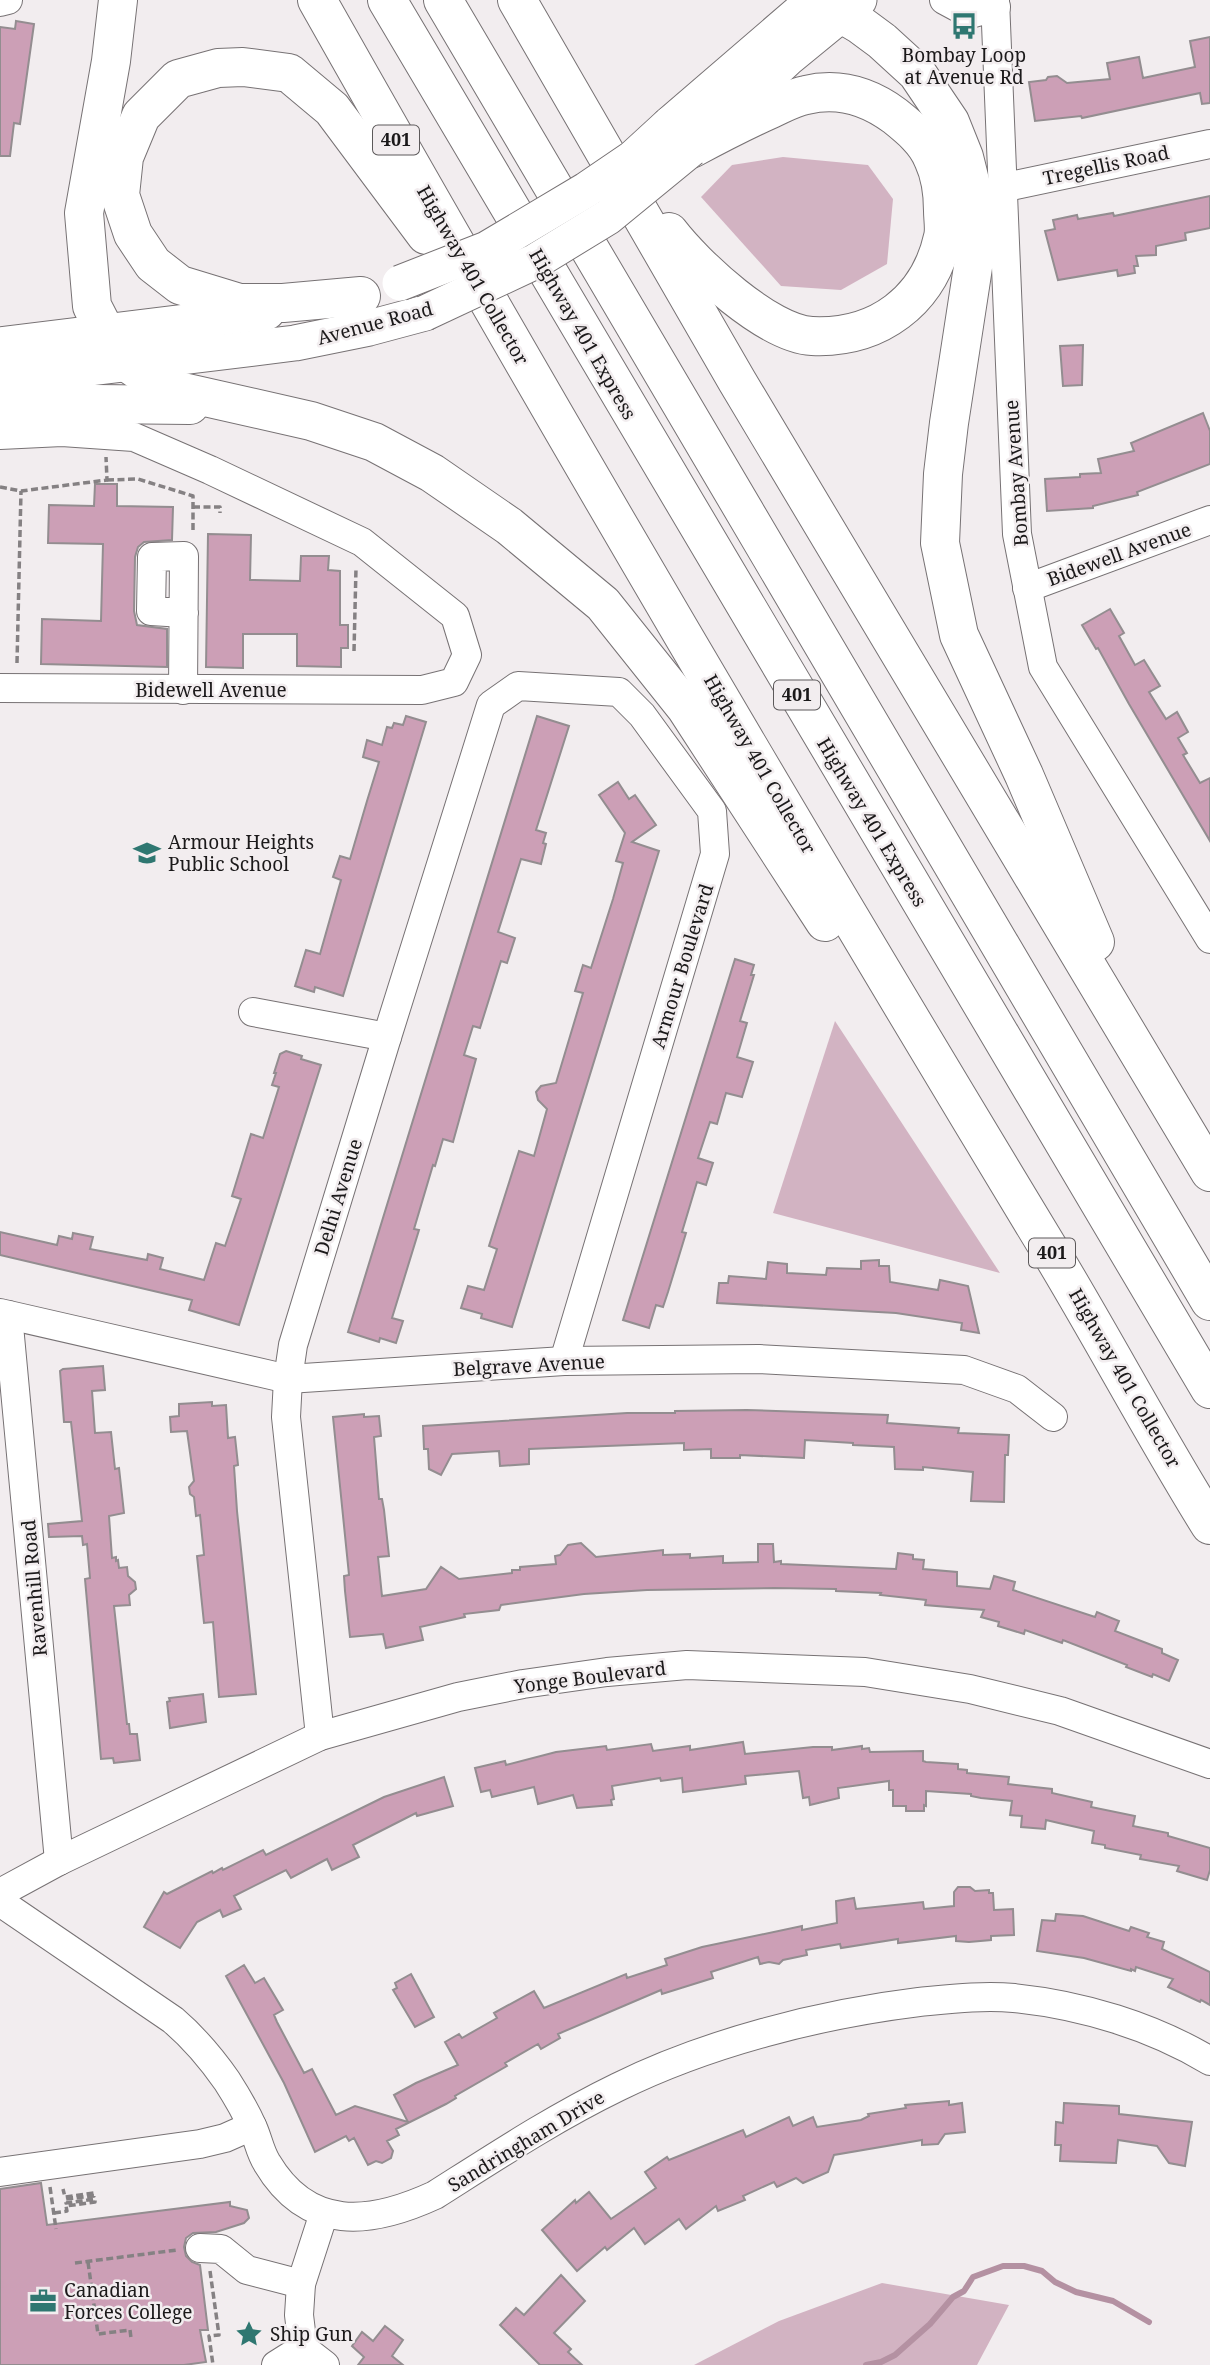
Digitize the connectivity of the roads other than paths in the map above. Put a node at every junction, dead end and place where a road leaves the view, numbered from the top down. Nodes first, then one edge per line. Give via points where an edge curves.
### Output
1 (8, 0) edge
2 (118, 0) edge
3 (317, 0) edge
4 (387, 0) edge
5 (443, 0) edge
6 (517, 0) edge
7 (944, 0) edge
8 (0, 2) edge
9 (831, 4) edge
10 (995, 4) edge
11 (680, 137) junction
12 (1210, 144) edge
13 (606, 154) junction
14 (1002, 188) junction
15 (475, 280) junction
16 (361, 296) junction
17 (105, 330) junction
18 (0, 345) edge
19 (129, 364) junction
20 (0, 379) edge
21 (0, 403) edge
22 (239, 405) junction
23 (0, 435) edge
24 (1210, 520) edge
25 (1027, 588) junction
26 (184, 613) dead end
27 (518, 686) joint
28 (0, 688) edge
29 (183, 690) junction
30 (1207, 927) edge
31 (889, 984) junction
32 (253, 1012) dead end
33 (1121, 1024) junction
34 (387, 1037) junction
35 (1210, 1172) edge
36 (1210, 1301) edge
37 (4, 1314) edge
38 (564, 1361) junction
39 (288, 1379) junction
40 (1210, 1389) edge
41 (1053, 1417) dead end
42 (1210, 1525) edge
43 (320, 1736) junction
44 (1210, 1764) edge
45 (60, 1861) junction
46 (0, 1893) edge
47 (0, 1902) edge
48 (1210, 2061) edge
49 (252, 2126) junction
50 (0, 2172) edge
51 (324, 2213) junction
52 (203, 2248) road end
53 (301, 2284) junction
54 (303, 2348) junction
55 (276, 2365) edge
56 (325, 2365) edge

1 - 8 street
2 - 17 highway via 84,213 92,306
3 - 15 highway, Highway 401 Collector / 401
4 - 40 highway, Highway 401 Express / 401
5 - 36 highway, 401
6 - 13 highway
7 - 10 street via 970,14
9 - 11 main road, Avenue Road via 787,59
9 - 33 highway via 883,41 917,73 950,122 964,158 972,189 975,254 949,423 940,543 959,635 1115,989
10 - 14 street, Bombay Avenue
11 - 13 highway via 746,120 807,94 840,92 876,102 913,130 933,157 943,186 944,235 929,278 894,315 847,334 810,337 769,323 682,250
11 - 16 main road, Avenue Road, bridge via 633,158 487,249
11 - 19 main road, Avenue Road, bridge via 598,223 536,261 425,313 295,343
12 - 14 street, Tregellis Road
13 - 33 highway
14 - 25 street, Bombay Avenue via 1017,534
15 - 16 highway via 435,247 332,108 289,73 218,68 178,79 141,116 124,157 120,195 133,234 153,264 180,285 239,303
15 - 31 highway, Highway 401 Collector / 401
16 - 17 main road, Avenue Road via 307,307
17 - 18 main road, Avenue Road
17 - 19 highway
19 - 20 main road, Avenue Road
19 - 22 highway via 174,390
21 - 22 highway
22 - 31 highway via 362,438 432,472 509,526 603,604 686,708 838,942
23 - 29 street, Bidewell Avenue via 62,432 134,437 211,470 362,542 455,615 467,655 454,682 422,690
24 - 25 street, Bidewell Avenue
25 - 30 street, Bombay Avenue via 1043,667
26 - 29 street
27 - 34 street, Delhi Avenue via 491,705
27 - 38 street, Armour Boulevard via 619,692 642,715 712,811 715,854
28 - 29 street, Bidewell Avenue
31 - 42 highway, Highway 401 Collector / 401
32 - 34 street
33 - 35 highway
34 - 39 street, Delhi Avenue via 299,1325
37 - 39 street, Belgrave Avenue
37 - 45 street, Ravenhill Road
38 - 39 street, Belgrave Avenue
38 - 41 street, Belgrave Avenue via 759,1359 964,1370 1017,1389
39 - 43 street, Delhi Avenue via 286,1417
43 - 44 street, Yonge Boulevard via 458,1697 523,1684 687,1665 865,1672 970,1689 1060,1711
43 - 45 street, Yonge Boulevard
45 - 46 street, Yonge Boulevard
47 - 49 street, Sandringham Drive via 197,2041
48 - 51 street, Sandringham Drive via 1116,2019 1013,1998 949,1999 865,2009 699,2053 621,2085 415,2204 369,2216 342,2218
49 - 50 street via 200,2144
49 - 51 street, Sandringham Drive via 265,2160 281,2184 302,2203
51 - 53 street
52 - 53 street via 221,2249 247,2270
53 - 54 street
54 - 55 street
54 - 56 street

